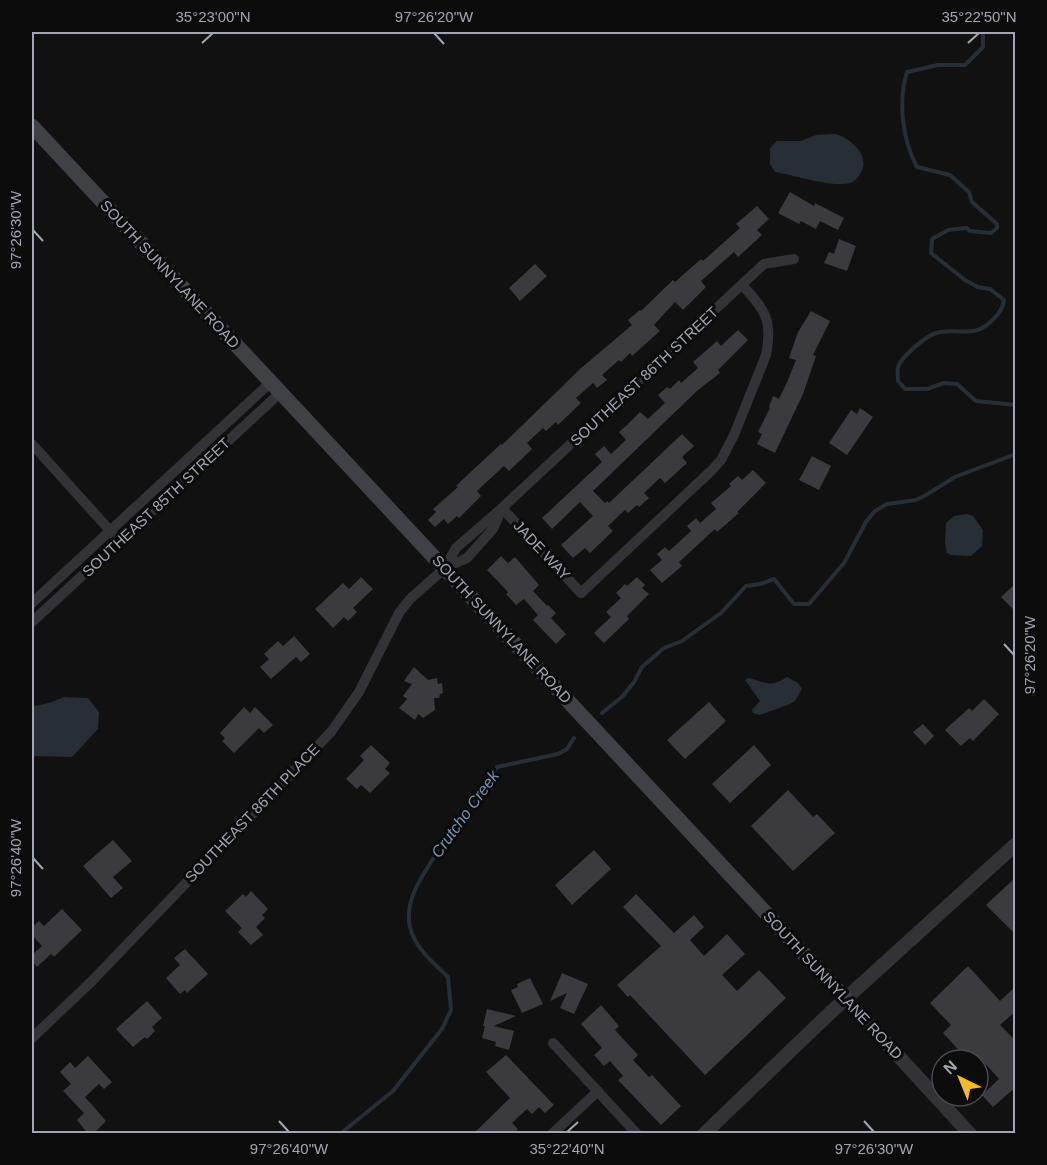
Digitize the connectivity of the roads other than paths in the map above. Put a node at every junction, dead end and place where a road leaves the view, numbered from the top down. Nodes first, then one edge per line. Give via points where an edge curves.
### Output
1 (32, 126) edge
2 (794, 259) dead end
3 (742, 285) junction
4 (276, 387) junction
5 (32, 444) edge
6 (187, 459) junction
7 (197, 469) junction
8 (502, 508) junction
9 (110, 530) junction
10 (120, 541) junction
11 (445, 568) junction
12 (32, 603) edge
13 (32, 622) edge
14 (1016, 844) edge
15 (846, 999) junction
16 (32, 1038) edge
17 (553, 1043) dead end
18 (598, 1091) junction
19 (552, 1134) edge
20 (637, 1134) edge
21 (704, 1134) edge
22 (970, 1134) edge

1 - 4 main road, SOUTH SUNNYLANE ROAD
2 - 3 street, SOUTHEAST 86TH STREET via 764,264
3 - 8 street, SOUTHEAST 86TH STREET
3 - 8 street, JADE WAY via 766,317 769,340 728,447 711,471 581,593
4 - 6 street, SOUTHEAST 85TH STREET
4 - 7 street, SOUTHEAST 85TH STREET
4 - 11 main road, SOUTH SUNNYLANE ROAD
5 - 9 street
6 - 7 street
6 - 9 street, SOUTHEAST 85TH STREET
7 - 10 street, SOUTHEAST 85TH STREET
8 - 11 street, SOUTHEAST 86TH STREET via 456,548
9 - 10 street
9 - 12 street, SOUTHEAST 85TH STREET
10 - 13 street, SOUTHEAST 85TH STREET
11 - 15 main road, SOUTH SUNNYLANE ROAD
11 - 16 street, SOUTHEAST 86TH PLACE via 399,613 359,692 331,732 91,982
14 - 15 street
15 - 21 street
15 - 22 street, SOUTH SUNNYLANE ROAD
17 - 18 street
18 - 19 street
18 - 20 street

